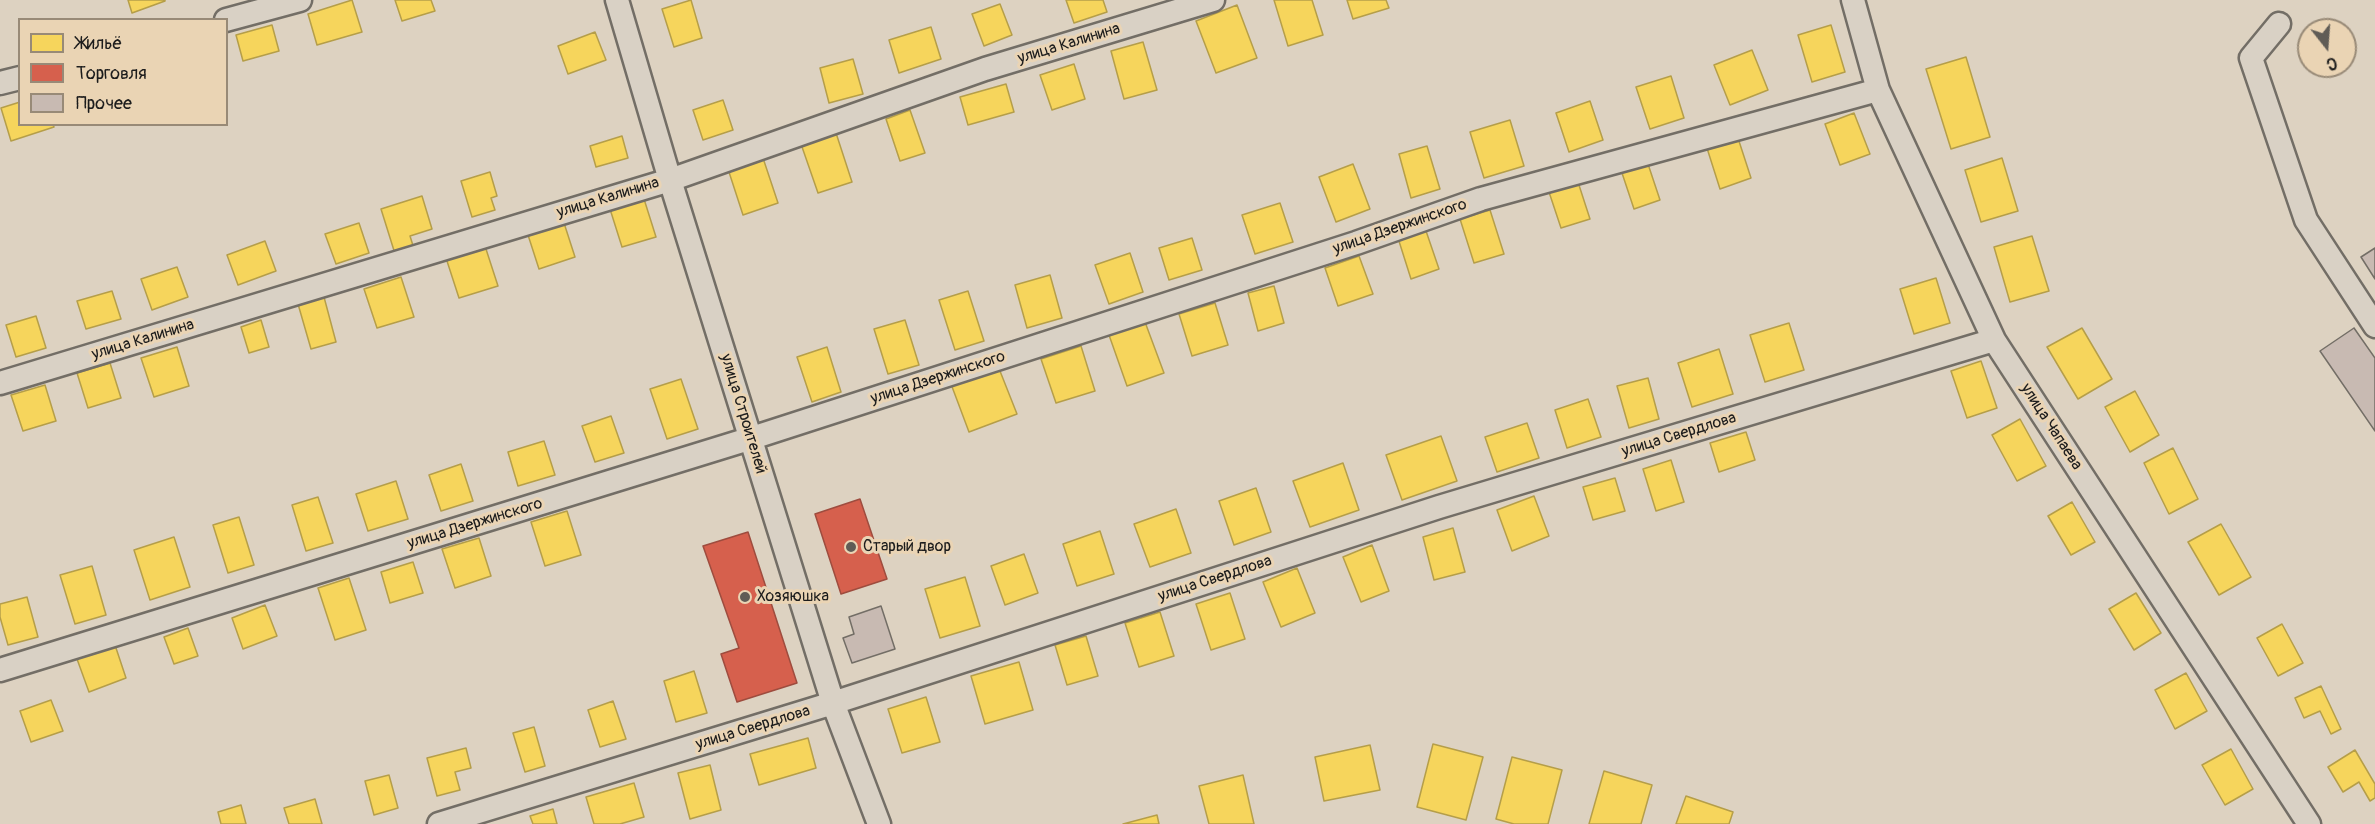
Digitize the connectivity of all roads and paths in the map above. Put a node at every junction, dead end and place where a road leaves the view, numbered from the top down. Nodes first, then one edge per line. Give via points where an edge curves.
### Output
1 (300, 0) edge
2 (617, 0) edge
3 (1212, 0) edge
4 (1852, 0) edge
5 (228, 19) edge
6 (2279, 24) dead end
7 (18, 79) edge
8 (0, 84) edge
9 (1878, 90) junction
10 (670, 180) junction
11 (2375, 326) edge
12 (1994, 340) junction
13 (0, 383) edge
14 (752, 438) junction
15 (0, 670) edge
16 (832, 703) junction
17 (438, 824) edge
18 (879, 824) edge
19 (2309, 824) edge

1 - 5 street
2 - 10 street, улица Строителей
3 - 10 street, улица Калинина via 985,69
4 - 9 street, улица Чапаева
6 - 11 street via 2251,58 2306,220
7 - 8 street
9 - 12 street, улица Чапаева
9 - 14 street, улица Дзержинского via 1481,199
10 - 13 street, улица Калинина
10 - 14 street, улица Строителей
12 - 16 street, улица Свердлова via 1439,507
12 - 19 street, улица Чапаева
14 - 15 street, улица Дзержинского
14 - 16 street, улица Строителей
16 - 17 street, улица Свердлова
16 - 18 street, улица Строителей

